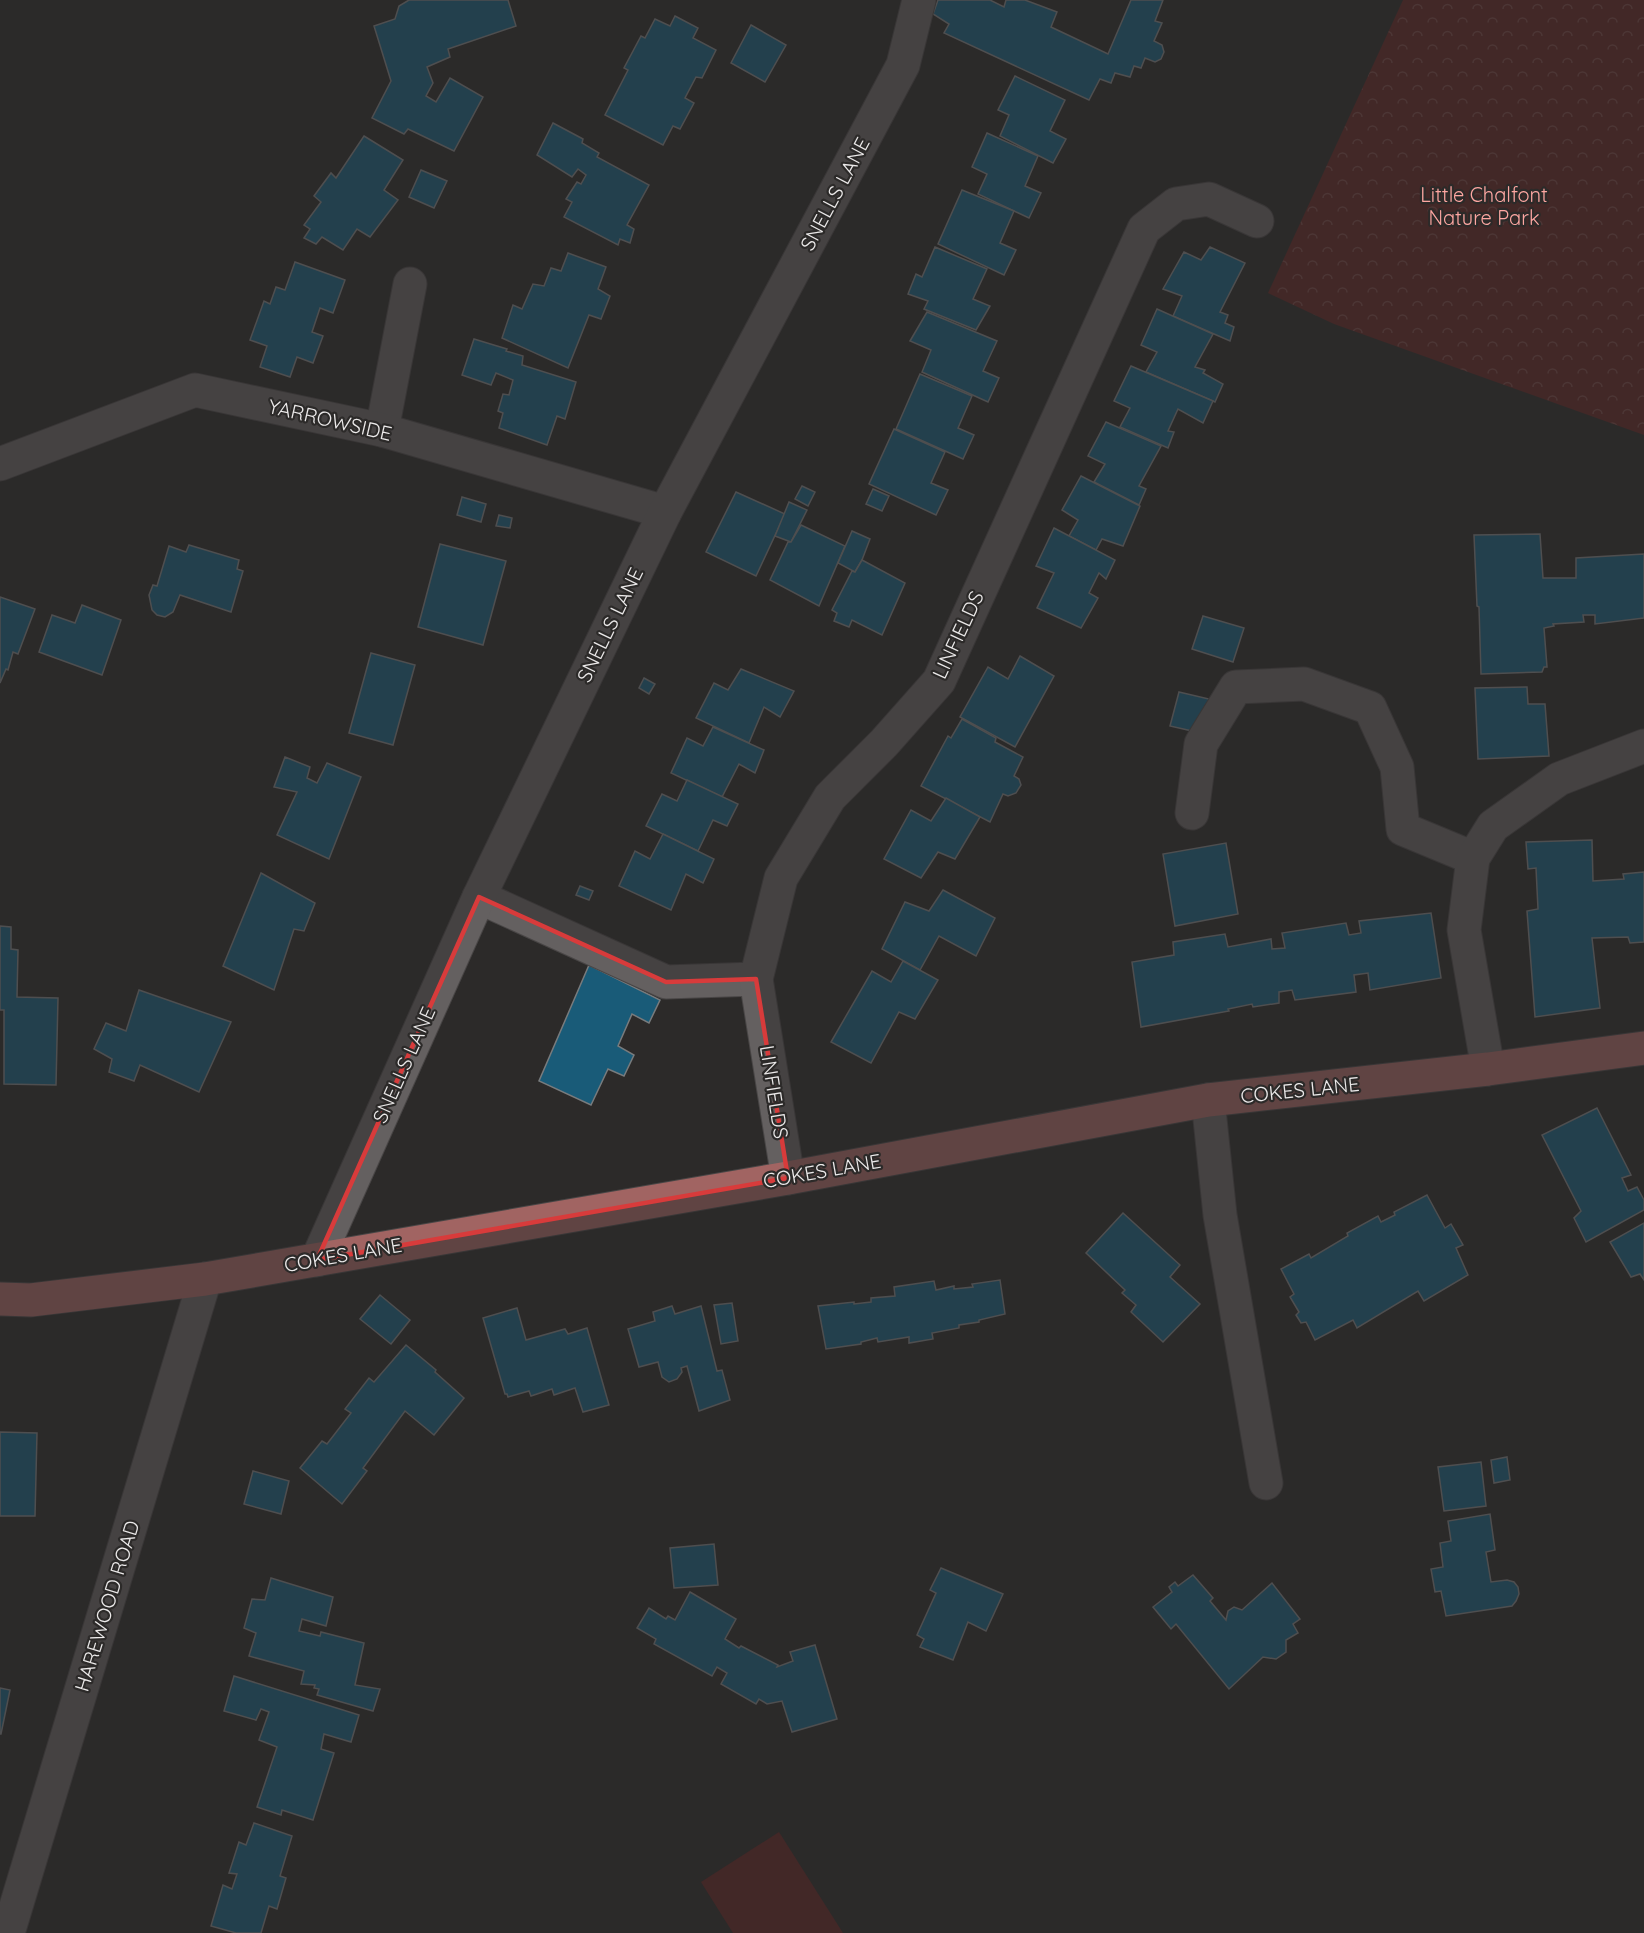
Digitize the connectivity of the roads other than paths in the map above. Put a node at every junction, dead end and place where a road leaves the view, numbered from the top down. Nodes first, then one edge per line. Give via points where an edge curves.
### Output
1 (919, 0) edge
2 (1257, 221) dead end
3 (410, 284) dead end
4 (382, 430) junction
5 (0, 465) edge
6 (665, 512) junction
7 (1644, 746) edge
8 (1192, 813) dead end
9 (1473, 858) junction
10 (479, 897) junction
11 (756, 979) junction
12 (1644, 1048) edge
13 (1488, 1069) junction
14 (1208, 1100) junction
15 (788, 1178) junction
16 (317, 1260) junction
17 (205, 1279) junction
18 (0, 1299) edge
19 (1266, 1483) dead end
20 (9, 1933) edge

1 - 6 street, SNELLS LANE via 903,65
2 - 11 street, LINFIELDS via 1209,199 1176,204 1144,230 939,681 830,796 781,878
3 - 4 street
4 - 5 street, YARROWSIDE via 195,390
4 - 6 street, YARROWSIDE
6 - 10 street, SNELLS LANE
7 - 9 street via 1559,778 1493,826
8 - 9 street via 1201,744 1236,687 1304,684 1370,708 1397,767 1403,829
9 - 13 street via 1464,930
10 - 11 street via 666,982
10 - 16 street, SNELLS LANE
11 - 15 street, LINFIELDS
12 - 13 main road, COKES LANE
13 - 14 main road, COKES LANE
14 - 15 main road, COKES LANE
14 - 19 street via 1220,1215
15 - 16 main road, COKES LANE
16 - 17 main road, COKES LANE
17 - 18 main road, COKES LANE via 31,1300
17 - 20 street, HAREWOOD ROAD

